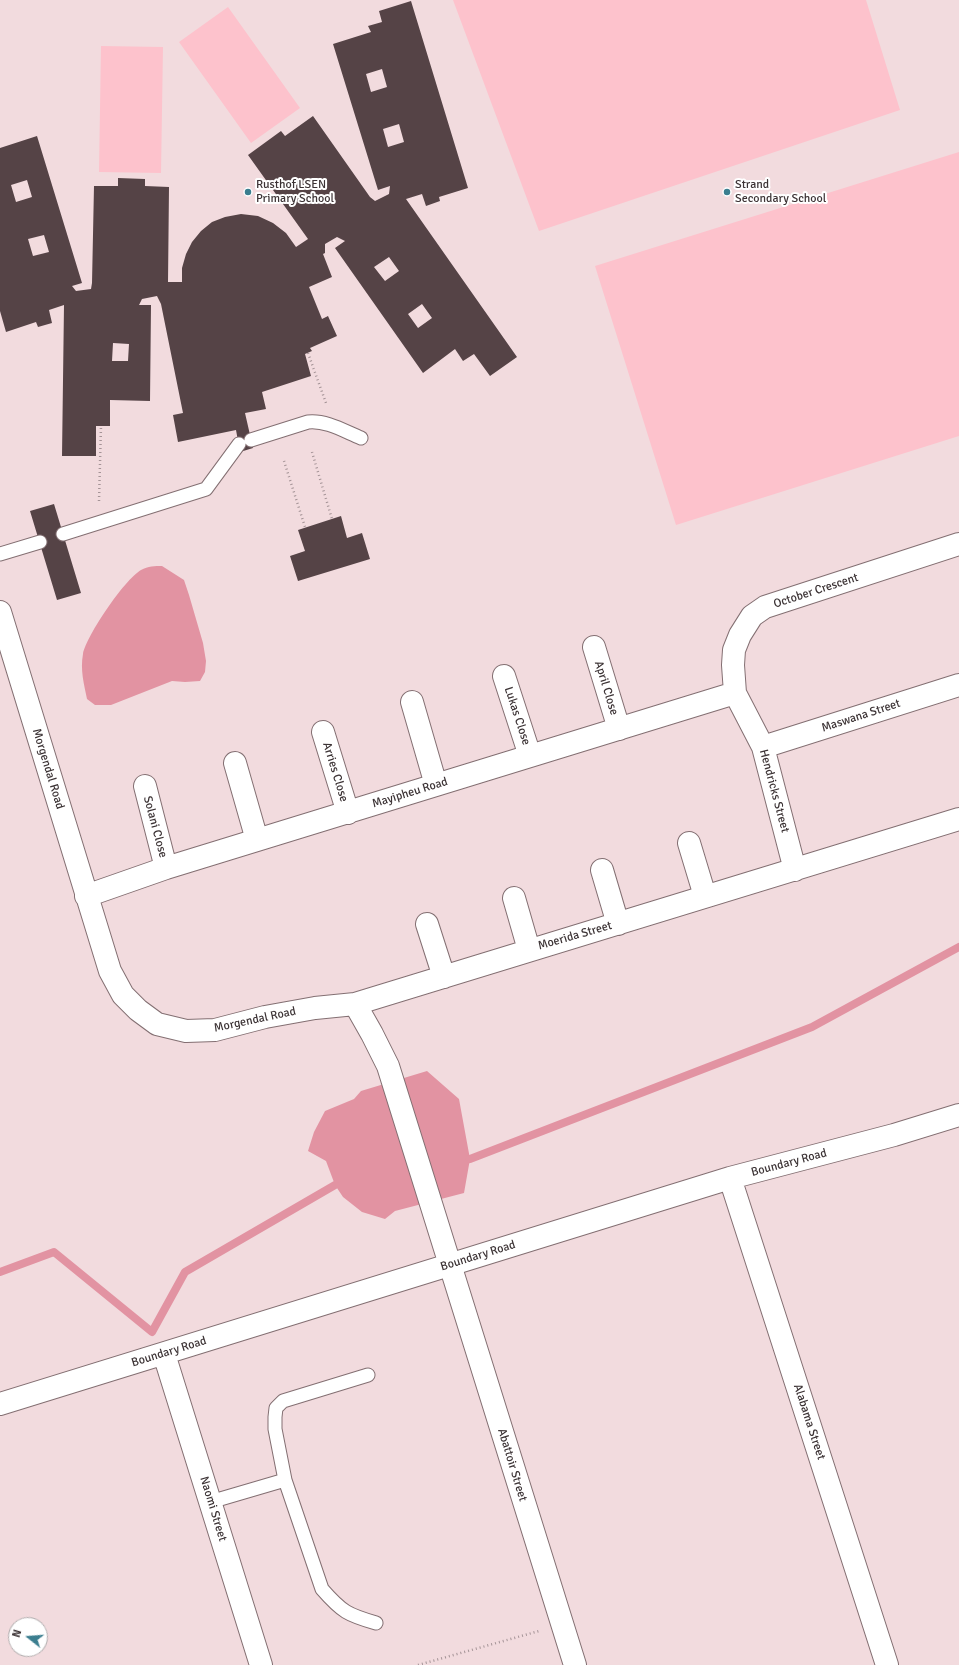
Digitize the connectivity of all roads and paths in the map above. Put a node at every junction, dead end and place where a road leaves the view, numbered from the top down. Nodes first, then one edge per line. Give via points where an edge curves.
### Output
1 (308, 353) dead end
2 (101, 426) dead end
3 (336, 427) junction
4 (361, 438) dead end
5 (251, 440) dead end
6 (239, 444) dead end
7 (312, 452) dead end
8 (284, 462) dead end
9 (332, 519) dead end
10 (98, 523) junction
11 (305, 528) dead end
12 (63, 534) dead end
13 (40, 542) dead end
14 (959, 544) edge
15 (0, 554) edge
16 (0, 612) edge
17 (594, 647) dead end
18 (504, 676) dead end
19 (959, 685) edge
20 (735, 693) junction
21 (412, 702) dead end
22 (619, 729) junction
23 (323, 732) dead end
24 (763, 747) junction
25 (530, 756) junction
26 (235, 763) dead end
27 (144, 786) dead end
28 (436, 786) junction
29 (348, 813) junction
30 (959, 819) edge
31 (258, 840) junction
32 (689, 843) dead end
33 (166, 868) junction
34 (602, 870) dead end
35 (795, 870) junction
36 (86, 896) junction
37 (705, 896) junction
38 (514, 898) dead end
39 (427, 924) dead end
40 (618, 924) junction
41 (529, 950) junction
42 (444, 977) junction
43 (355, 1004) junction
44 (959, 1115) edge
45 (730, 1178) junction
46 (450, 1264) junction
47 (164, 1354) junction
48 (368, 1375) dead end
49 (0, 1404) edge
50 (285, 1480) junction
51 (210, 1502) junction
52 (376, 1623) dead end
53 (562, 1624) junction
54 (261, 1665) edge
55 (418, 1665) edge
56 (575, 1665) edge
57 (887, 1665) edge

1 - 3 path
2 - 10 path
3 - 4 lane
3 - 5 lane via 320,422 308,422
6 - 10 lane via 206,489
7 - 9 path
8 - 11 path
10 - 12 lane
13 - 15 lane
14 - 20 street, October Crescent via 765,607 752,616 734,650
16 - 36 street, Morgendal Road
17 - 22 street, April Close
18 - 25 street, Lukas Close
19 - 24 street, Maswana Street
20 - 22 street, Mayipheu Road
20 - 24 street, Hendricks Street
21 - 28 street
22 - 25 street, Mayipheu Road
23 - 29 street, Arries Close
24 - 35 street, Hendricks Street
25 - 28 street, Mayipheu Road
26 - 31 street
27 - 33 street, Solani Close
28 - 29 street, Mayipheu Road
29 - 31 street, Mayipheu Road
30 - 35 street
31 - 33 street, Mayipheu Road
32 - 37 street
33 - 36 street, Mayipheu Road
34 - 40 street
35 - 37 street, Moerida Street
36 - 43 street, Morgendal Road via 110,971 123,995 157,1024 186,1031 215,1030 265,1017
37 - 40 street, Moerida Street
38 - 41 street
39 - 42 street
40 - 41 street, Moerida Street
41 - 42 street, Moerida Street
42 - 43 street, Moerida Street
43 - 46 street via 390,1075
44 - 45 street, Boundary Road via 894,1135
45 - 46 street, Boundary Road
45 - 57 street, Alabama Street
46 - 47 street, Boundary Road
46 - 53 street, Abattoir Street
47 - 49 street, Boundary Road
47 - 51 street, Naomi Street
48 - 50 lane via 283,1401 276,1408 275,1429
50 - 51 lane
50 - 52 lane via 322,1589 349,1615
51 - 54 street, Naomi Street
53 - 55 path
53 - 56 street, Abattoir Street

